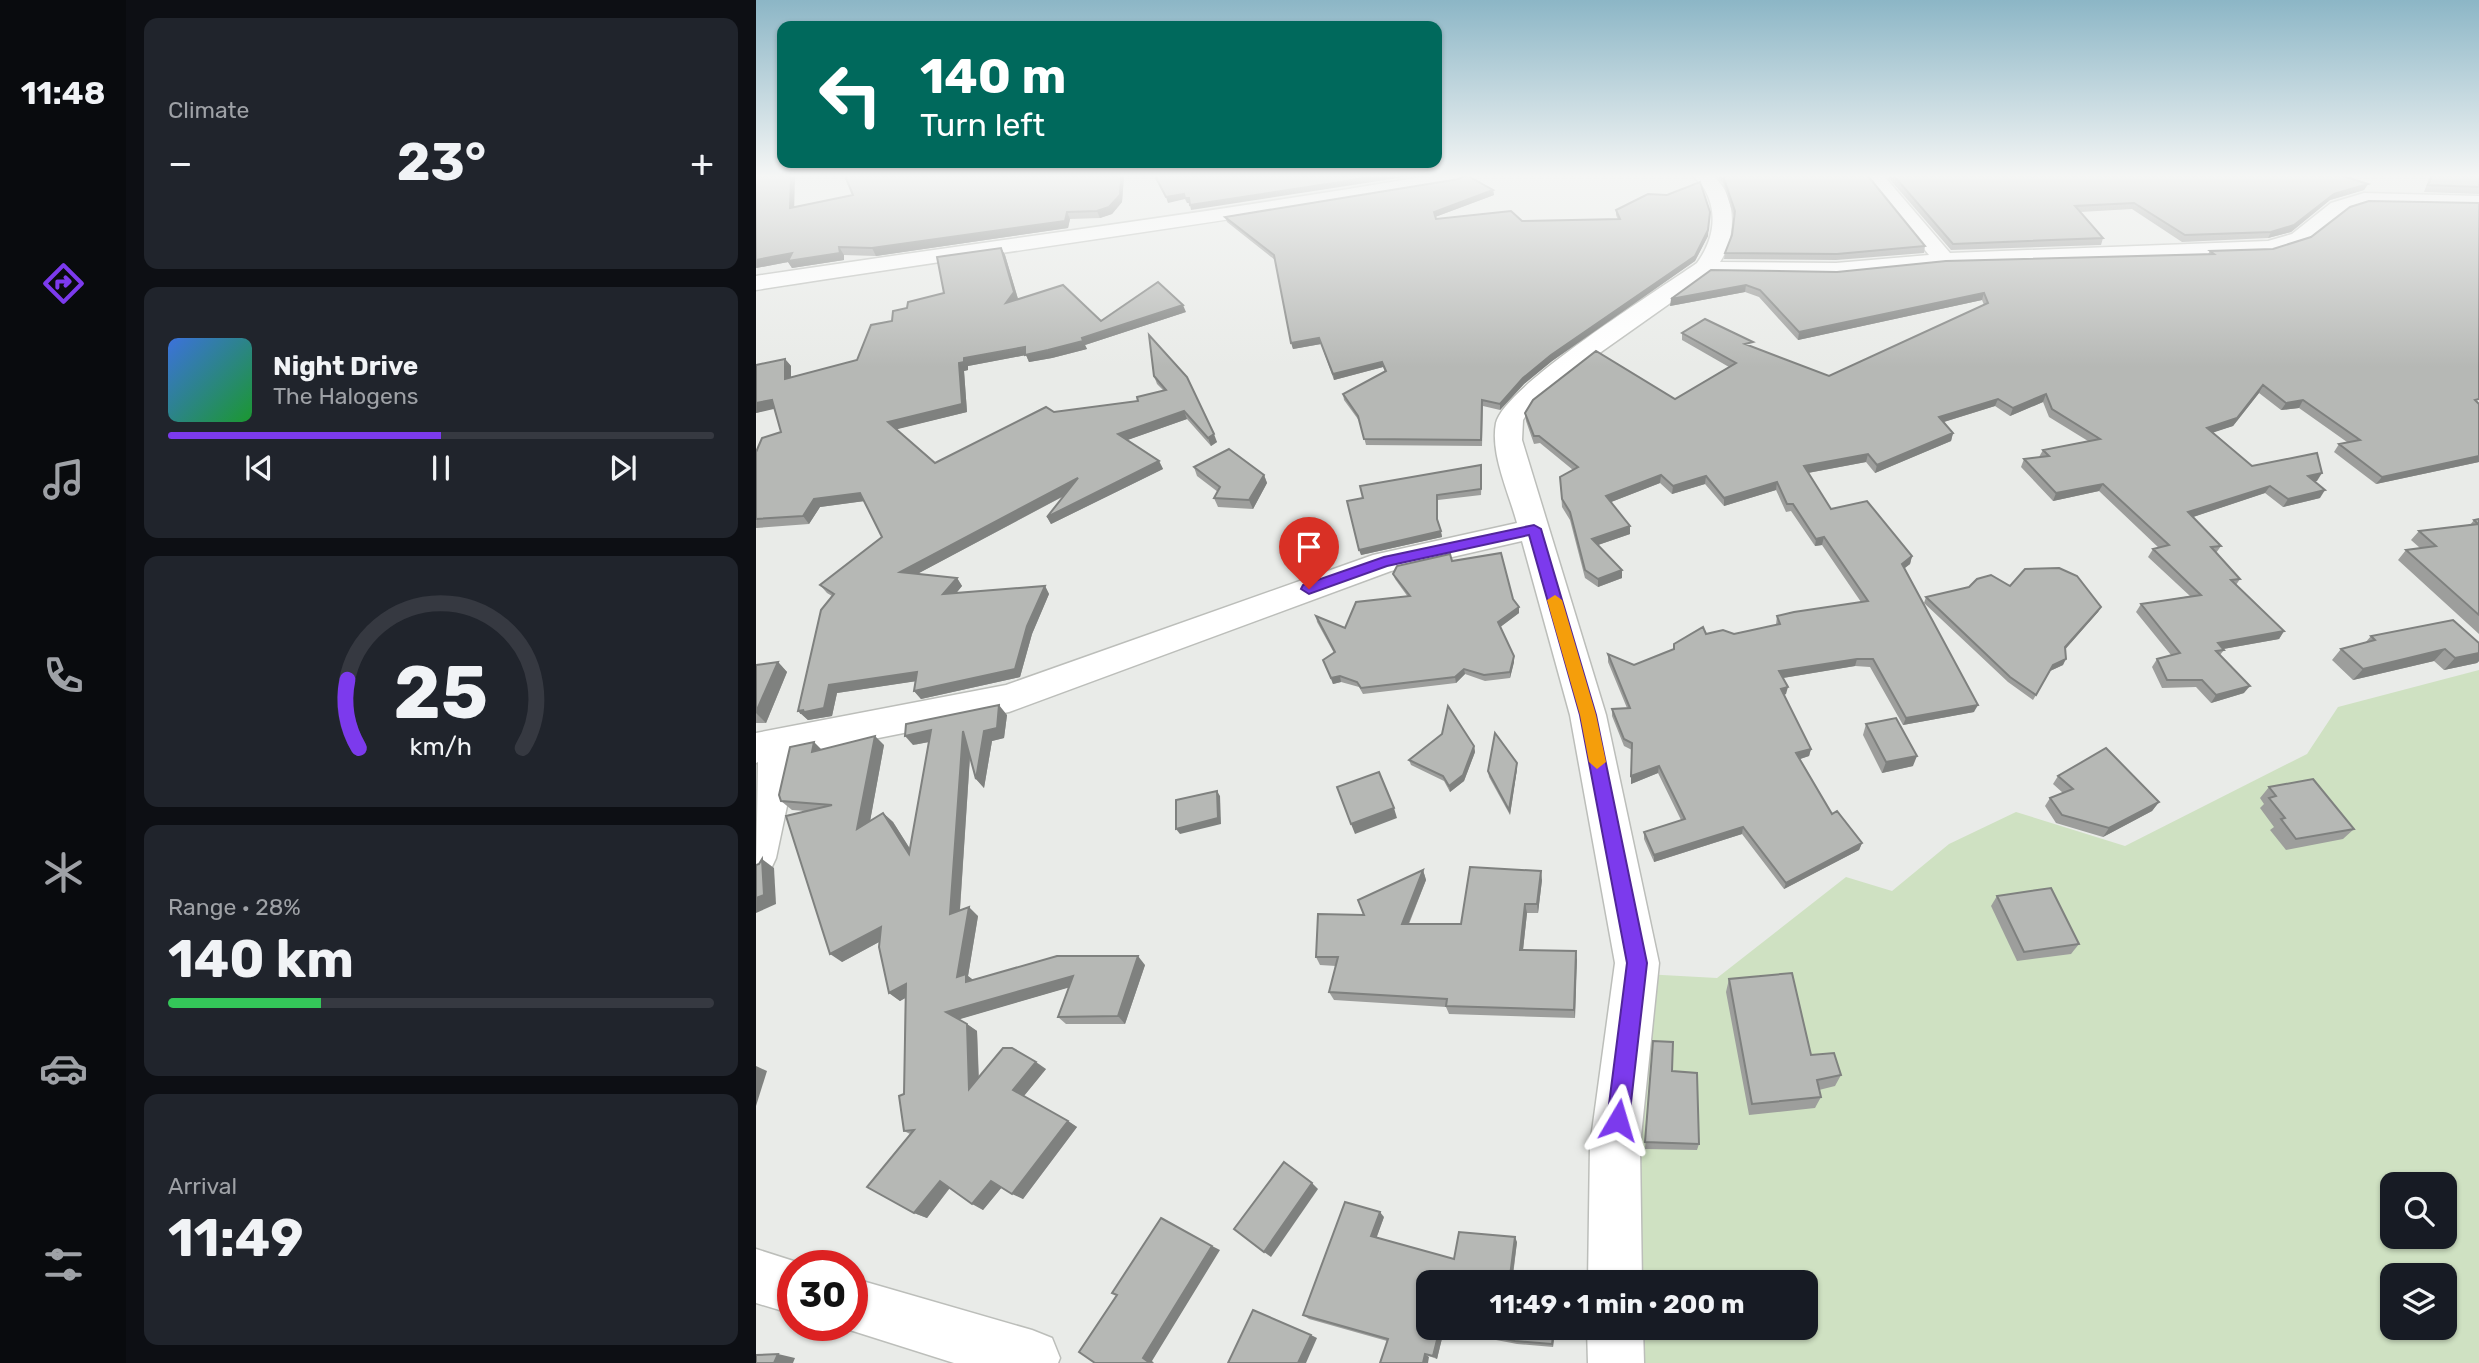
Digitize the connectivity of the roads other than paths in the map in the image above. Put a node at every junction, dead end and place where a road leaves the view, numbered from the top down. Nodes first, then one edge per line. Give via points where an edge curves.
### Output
1 (1038, 240) edge
2 (1721, 240) edge
3 (1930, 240) edge
4 (2293, 240) edge
5 (1944, 260) junction
6 (1705, 268) junction
7 (756, 284) edge
8 (1534, 529) junction
9 (769, 745) edge
10 (756, 858) edge
11 (1615, 1270) edge
12 (756, 1276) edge
13 (777, 1282) edge
14 (868, 1310) edge
15 (1615, 1340) edge
16 (1032, 1358) dead end
17 (1616, 1363) edge

1 - 7 street
2 - 6 street
3 - 5 street
4 - 5 street via 2269,247
5 - 6 street via 1836,270
6 - 8 street via 1563,368 1523,401 1510,420 1508,440
8 - 9 street via 1384,562 1009,698
8 - 11 street via 1588,715 1637,963 1615,1146
9 - 10 street
12 - 13 street
14 - 16 street
15 - 17 street

